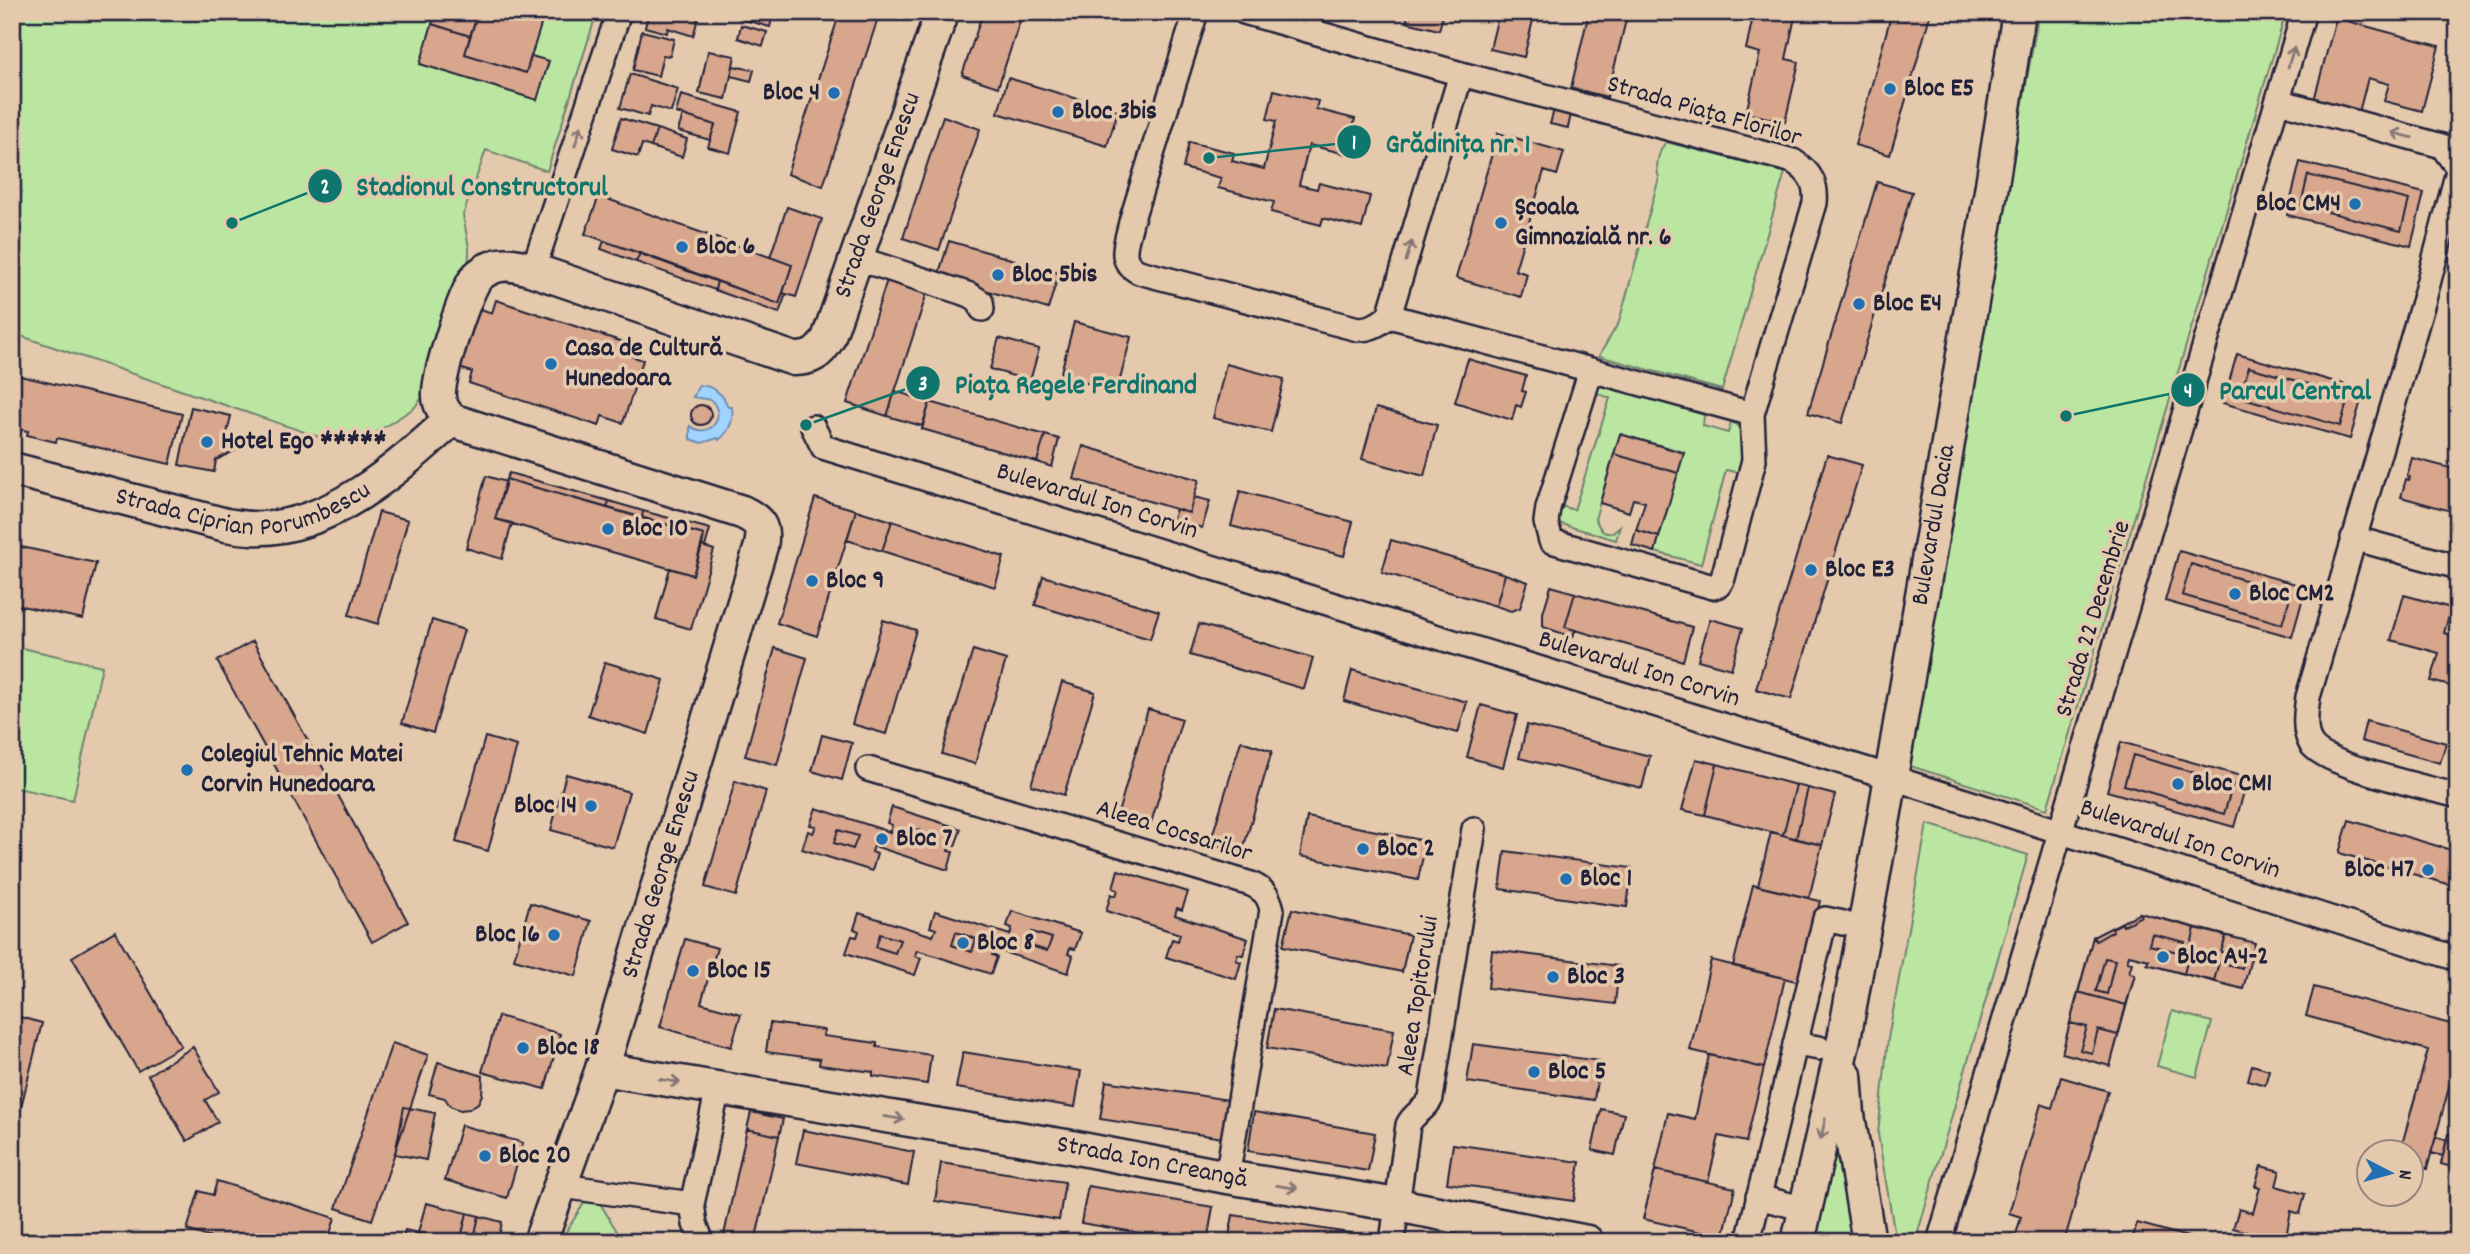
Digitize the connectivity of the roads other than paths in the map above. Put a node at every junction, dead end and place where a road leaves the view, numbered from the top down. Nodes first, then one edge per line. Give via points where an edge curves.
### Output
1 (619, 12) edge
2 (942, 12) edge
3 (1196, 12) edge
4 (1244, 12) edge
5 (2019, 12) edge
6 (2304, 12) edge
7 (1461, 74) junction
8 (2278, 101) junction
9 (2458, 169) edge
10 (856, 258) junction
11 (533, 270) junction
12 (982, 309) dead end
13 (1389, 316) junction
14 (1591, 370) junction
15 (1752, 414) junction
16 (451, 420) junction
17 (813, 427) dead end
18 (12, 468) edge
19 (2353, 538) junction
20 (2458, 567) edge
21 (868, 769) dead end
22 (1891, 778) junction
23 (2458, 796) edge
24 (1474, 829) dead end
25 (2059, 831) junction
26 (1843, 923) dead end
27 (2458, 959) edge
28 (1831, 1043) junction
29 (1795, 1044) junction
30 (602, 1069) junction
31 (718, 1089) junction
32 (1227, 1177) junction
33 (562, 1186) junction
34 (1758, 1197) junction
35 (692, 1204) junction
36 (1397, 1205) junction
37 (1790, 1205) dead end
38 (1788, 1239) edge
39 (540, 1242) edge
40 (702, 1242) edge
41 (1392, 1242) edge
42 (1587, 1242) edge
43 (1748, 1242) edge
44 (1868, 1242) edge
45 (1940, 1242) edge

11 -> 1 street
2 - 10 street, Strada George Enescu
3 - 13 street via 1131,222 1125,261 1139,272 1358,329 1380,324
4 - 7 street, Strada Piața Florilor
5 - 22 street, Bulevardul Dacia
8 -> 6 street, Strada 22 Decembrie
13 -> 7 street
7 - 15 street, Strada Piața Florilor via 1793,161 1812,177 1815,203
9 -> 8 street via 2442,146
8 - 25 street, Strada 22 Decembrie
9 - 19 street
10 - 11 street, Strada George Enescu via 822,350 812,357 794,359
10 - 12 street via 970,295 981,302
11 - 16 street via 504,264 477,277 442,372 442,409
13 - 14 street
14 - 15 street
14 - 15 street, Strada Piața Florilor via 1548,508 1545,522 1551,541 1706,586 1719,585 1727,565 1754,460
16 - 18 street, Strada Ciprian Porumbescu via 373,485 338,505 279,526 226,524
16 - 30 street, Strada George Enescu via 743,512 760,523 761,546
17 - 22 street, Bulevardul Ion Corvin via 823,447
19 - 20 street
19 - 23 street via 2308,696 2309,741 2317,752 2338,762
21 - 32 street, Aleea Cocsarilor via 1263,890 1272,910
22 - 25 street, Bulevardul Ion Corvin
22 - 28 street, Bulevardul Dacia
24 - 36 street, Aleea Topitorului via 1431,1098 1408,1125
25 - 27 street, Bulevardul Ion Corvin
25 - 45 street, Strada 22 Decembrie
26 - 29 street via 1825,919
28 - 29 street
28 -> 38 street, Bulevardul Dacia
28 - 44 street, Bulevardul Dacia via 1848,1115
29 - 34 street
30 -> 31 street, Strada Ion Creangă
30 - 33 street, Strada George Enescu
31 -> 32 street, Strada Ion Creangă
31 - 35 street
32 -> 36 street, Strada Ion Creangă
33 - 35 street
33 - 39 street, Strada George Enescu
34 - 37 street
34 - 43 street
35 - 40 street
36 - 41 street, Aleea Topitorului
36 - 42 street, Strada Ion Creangă

